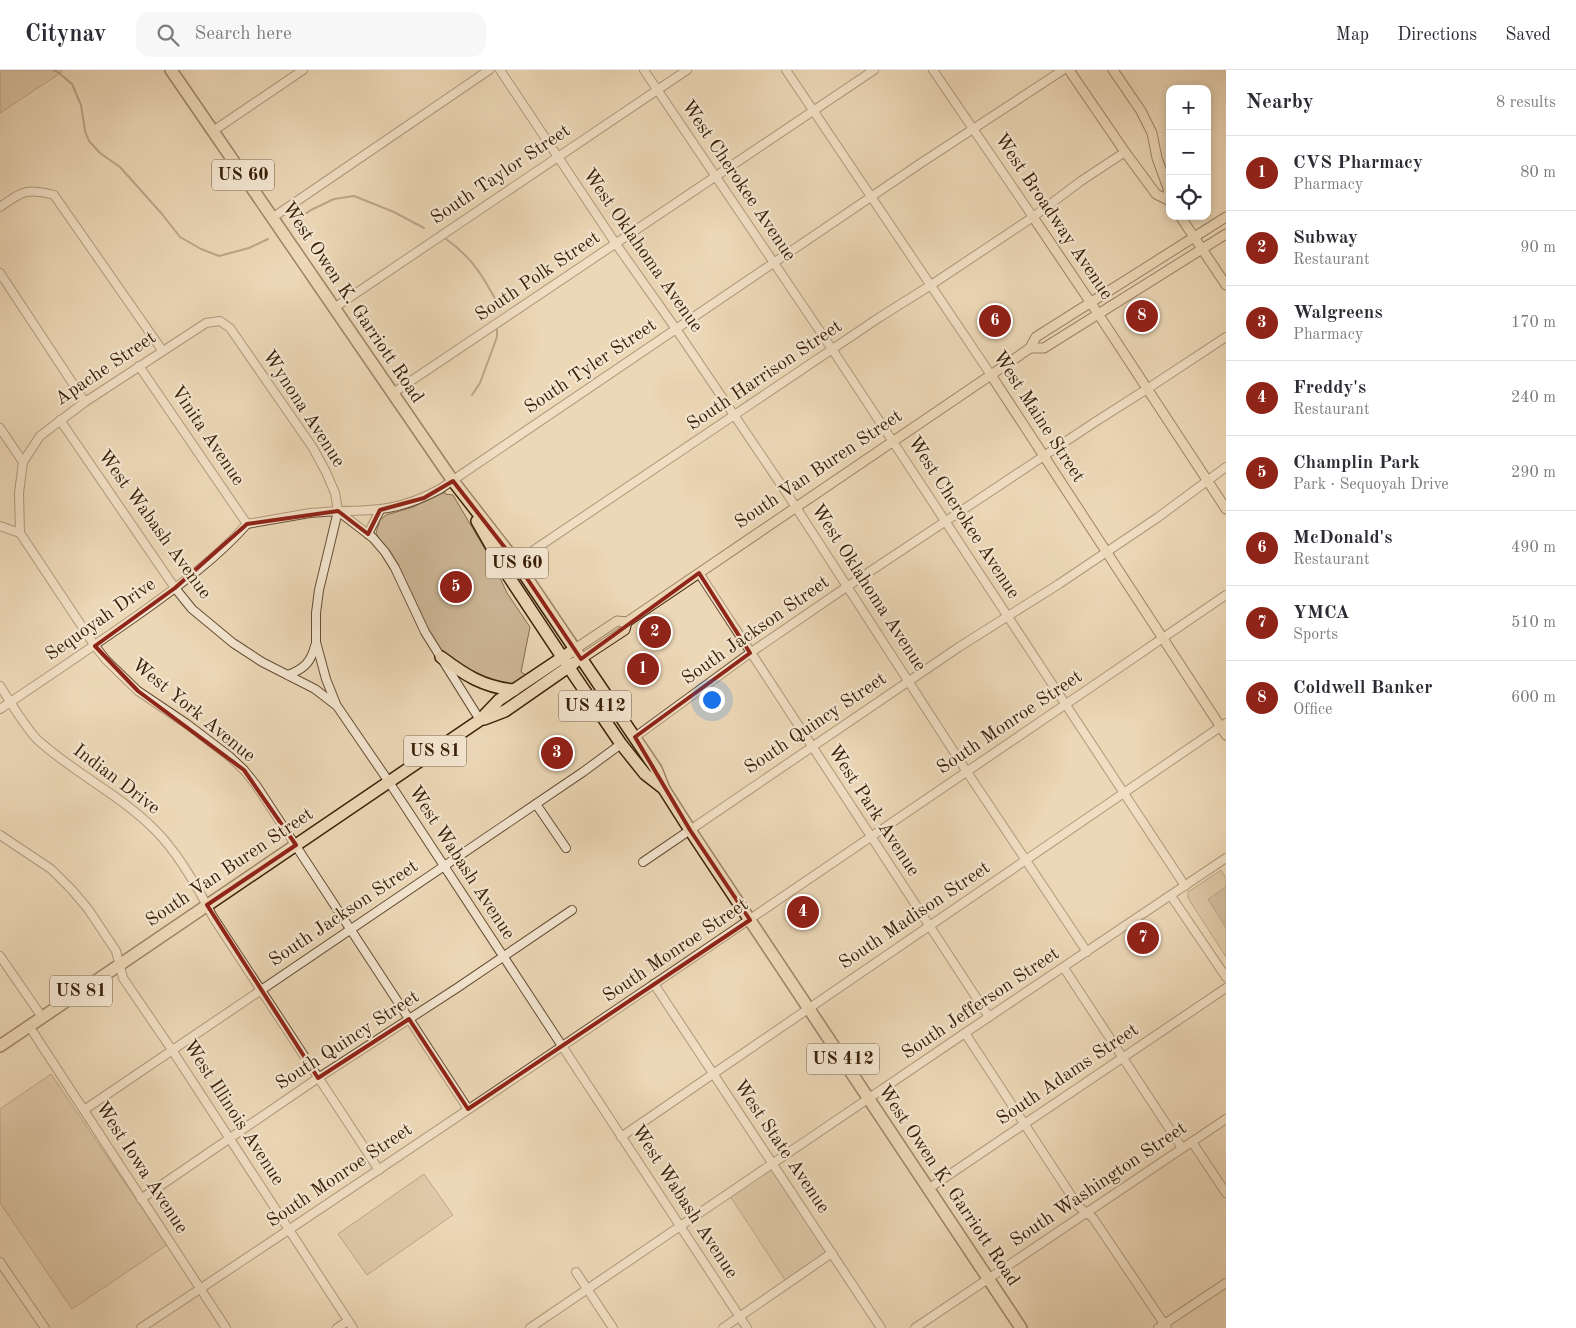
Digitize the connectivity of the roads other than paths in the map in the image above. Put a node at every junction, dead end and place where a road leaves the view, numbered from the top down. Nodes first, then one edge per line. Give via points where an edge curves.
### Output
1 (170, 70) edge
2 (303, 70) edge
3 (489, 70) edge
4 (500, 70) edge
5 (644, 70) edge
6 (687, 70) edge
7 (786, 70) edge
8 (874, 70) edge
9 (933, 70) edge
10 (1063, 70) edge
11 (1069, 70) edge
12 (1113, 70) edge
13 (657, 90) junction
14 (814, 110) junction
15 (974, 130) junction
16 (213, 131) junction
17 (1125, 152) junction
18 (558, 157) junction
19 (715, 177) junction
20 (1166, 183) edge
21 (871, 197) junction
22 (1166, 199) edge
23 (0, 207) edge
24 (1033, 217) junction
25 (1226, 217) edge
26 (272, 218) junction
27 (1183, 220) edge
28 (1226, 234) edge
29 (1194, 237) junction
30 (616, 244) junction
31 (1203, 250) junction
32 (773, 263) junction
33 (0, 273) edge
34 (931, 285) junction
35 (1226, 285) edge
36 (1091, 303) junction
37 (334, 308) junction
38 (1098, 313) junction
39 (220, 321) joint
40 (676, 329) junction
41 (1226, 337) edge
42 (1030, 348) junction
43 (832, 349) junction
44 (162, 350) junction
45 (140, 366) junction
46 (991, 375) junction
47 (1148, 389) junction
48 (392, 393) junction
49 (85, 402) junction
50 (735, 415) junction
51 (60, 420) junction
52 (0, 428) edge
53 (894, 442) junction
54 (1044, 455) junction
55 (23, 462) junction
56 (1226, 467) edge
57 (1207, 480) junction
58 (453, 481) junction
59 (796, 507) junction
60 (1226, 509) edge
61 (380, 510) junction
62 (338, 511) junction
63 (946, 521) junction
64 (247, 524) junction
65 (0, 526) edge
66 (20, 533) junction
67 (368, 534) junction
68 (1106, 552) junction
69 (516, 562) junction
70 (699, 572) junction
71 (848, 586) junction
72 (175, 588) junction
73 (1226, 596) edge
74 (1007, 615) junction
75 (1163, 638) junction
76 (316, 642) junction
77 (94, 646) junction
78 (750, 653) junction
79 (578, 654) junction
80 (441, 657) junction
81 (565, 663) junction
82 (288, 675) junction
83 (909, 680) junction
84 (0, 686) edge
85 (514, 690) junction
86 (10, 702) junction
87 (1066, 704) junction
88 (337, 706) junction
89 (0, 709) edge
90 (480, 720) junction
91 (1223, 724) edge
92 (1226, 735) edge
93 (634, 737) junction
94 (621, 744) junction
95 (812, 746) junction
96 (967, 772) junction
97 (389, 782) junction
98 (664, 789) junction
99 (1124, 793) junction
100 (536, 804) junction
101 (690, 830) junction
102 (0, 835) edge
103 (871, 838) junction
104 (296, 845) junction
105 (566, 848) dead end
106 (1226, 858) edge
107 (1026, 860) junction
108 (643, 862) dead end
109 (444, 866) junction
110 (1185, 886) junction
111 (1171, 896) junction
112 (207, 905) junction
113 (572, 910) dead end
114 (750, 920) junction
115 (929, 926) junction
116 (351, 929) junction
117 (1087, 952) junction
118 (0, 956) edge
119 (502, 956) junction
120 (120, 964) junction
121 (1064, 968) junction
122 (1226, 977) edge
123 (654, 984) junction
124 (1226, 988) edge
125 (261, 990) junction
126 (809, 1008) junction
127 (42, 1017) junction
128 (989, 1017) junction
129 (409, 1019) junction
130 (29, 1026) junction
131 (965, 1033) junction
132 (0, 1046) edge
133 (562, 1046) junction
134 (172, 1050) junction
135 (1122, 1058) junction
136 (713, 1074) junction
137 (318, 1078) junction
138 (869, 1098) junction
139 (468, 1109) junction
140 (84, 1110) junction
141 (1226, 1119) edge
142 (1024, 1124) junction
143 (621, 1137) junction
144 (230, 1138) junction
145 (1192, 1142) junction
146 (1182, 1148) junction
147 (772, 1164) junction
148 (379, 1170) junction
149 (928, 1189) junction
150 (1226, 1193) edge
151 (141, 1199) junction
152 (1086, 1212) junction
153 (680, 1226) junction
154 (290, 1230) junction
155 (832, 1253) junction
156 (0, 1262) edge
157 (576, 1272) dead end
158 (988, 1279) junction
159 (1226, 1283) edge
160 (200, 1289) junction
161 (588, 1289) junction
162 (740, 1316) junction
163 (348, 1321) junction
164 (1163, 1327) edge
165 (45, 1328) edge
166 (141, 1328) edge
167 (226, 1328) edge
168 (337, 1328) edge
169 (353, 1328) edge
170 (530, 1328) edge
171 (613, 1328) edge
172 (722, 1328) edge
173 (747, 1328) edge
174 (881, 1328) edge
175 (915, 1328) edge
176 (1021, 1328) edge

1 - 16 highway, West Owen K. Garriott Road / US 60
2 - 16 street
3 - 26 street
4 - 18 street, West Oklahoma Avenue
5 - 13 street, West Cherokee Avenue
6 - 13 street, South Taylor Street
7 - 14 street, West Maine Street
8 - 14 street, South Polk Street
9 - 15 street, West Broadway Avenue
10 - 15 street, South Tyler Street
11 - 17 main road
12 - 20 main road via 1152,133
13 - 18 street, South Taylor Street
13 - 19 street, West Cherokee Avenue
14 - 19 street, South Polk Street
14 - 21 street, West Maine Street
15 - 21 street, South Tyler Street
15 - 24 street, West Broadway Avenue
16 - 26 highway, West Owen K. Garriott Road / US 60
17 - 22 main road via 1156,194
17 - 24 street, South Harrison Street
18 - 30 street, West Oklahoma Avenue
18 - 37 street, South Taylor Street
19 - 30 street, South Polk Street
19 - 32 street, West Cherokee Avenue
21 - 32 street, South Tyler Street
21 - 34 street, West Maine Street
23 - 44 street via 21,192 39,191 54,195
24 - 34 street, South Harrison Street
24 - 36 main road, West Broadway Avenue
25 - 29 main road
26 - 37 highway, West Owen K. Garriott Road / US 60
27 - 29 main road
28 - 31 main road
29 - 31 main road
29 - 36 main road
30 - 40 street, West Oklahoma Avenue
30 - 48 street, South Polk Street
31 - 35 main road
31 - 38 main road
32 - 40 street, South Tyler Street
32 - 43 street, West Cherokee Avenue
33 - 49 street
34 - 43 street, South Harrison Street
34 - 46 street, West Maine Street
36 - 38 main road, West Broadway Avenue
36 - 42 main road via 1036,337
37 - 48 highway, West Owen K. Garriott Road / US 60
38 - 42 main road via 1044,348
38 - 47 main road, West Broadway Avenue
39 - 44 street, Apache Street via 206,323
39 - 62 street, Wynona Avenue via 230,328 313,448 335,493
40 - 50 street, West Oklahoma Avenue
40 - 58 street, South Tyler Street
41 - 47 street, South Jackson Street
42 - 46 main road, South Van Buren Street
43 - 50 street, South Harrison Street
43 - 53 street, West Cherokee Avenue
44 - 45 street, Apache Street
45 - 49 street, Apache Street
45 - 64 street, Vinita Avenue
46 - 53 main road, South Van Buren Street
46 - 54 main road, West Maine Street
47 - 54 street, South Jackson Street
47 - 57 main road, West Broadway Avenue
48 - 58 highway, West Owen K. Garriott Road / US 60
49 - 51 street, Apache Street
50 - 59 street, West Oklahoma Avenue
50 - 69 street, South Harrison Street
51 - 55 street, Apache Street via 40,436
51 - 72 street, West Wabash Avenue
52 - 55 street
53 - 59 main road, South Van Buren Street
53 - 63 street, West Cherokee Avenue
54 - 63 street, South Jackson Street
54 - 68 main road, West Maine Street
55 - 66 street via 19,493
56 - 57 street, South Quincy Street
57 - 60 main road, West Broadway Avenue
57 - 68 street, South Quincy Street
58 - 61 street, South Tyler Street via 424,498
58 - 69 highway, West Owen K. Garriott Road / US 60
58 - 81 highway, West Owen K. Garriott Road / US 60 via 509,577
59 - 70 main road, South Van Buren Street
59 - 71 street, West Oklahoma Avenue
61 - 62 street, South Tyler Street
61 - 67 street
62 - 64 street
62 - 67 street
62 - 76 street, Wynona Avenue via 319,590
63 - 71 street, South Jackson Street
63 - 74 street, West Cherokee Avenue
64 - 72 street, Sequoyah Drive via 233,540
65 - 66 street
66 - 77 street, West York Avenue
67 - 80 street via 395,568 425,632
68 - 74 street, South Quincy Street
68 - 75 main road, West Maine Street
69 - 79 highway, West Owen K. Garriott Road / US 60
70 - 78 street, West Park Avenue
70 - 79 main road, South Van Buren Street via 627,622 617,621
71 - 78 street, South Jackson Street
71 - 83 street, West Oklahoma Avenue
72 - 77 street, Sequoyah Drive
72 - 82 street, West Wabash Avenue via 198,614 233,643
73 - 75 street, South Monroe Street
74 - 83 street, South Quincy Street
74 - 87 street, West Cherokee Avenue
75 - 87 street, South Monroe Street
75 - 91 main road, West Maine Street
76 - 82 street, Wynona Avenue via 310,662
76 - 88 street, Wynona Avenue
77 - 86 street, Sequoyah Drive
77 - 104 street, West York Avenue via 138,691 187,724 244,770
78 - 93 street, South Jackson Street
78 - 95 street, West Park Avenue
79 - 81 highway, South Van Buren Street
79 - 93 highway, West Owen K. Garriott Road / US 412
80 - 85 highway via 482,683
80 - 90 street
81 - 85 highway, South Van Buren Street / US 81
81 - 90 highway, South Van Buren Street / US 81 via 505,711
81 - 94 highway, West Owen K. Garriott Road / US 412
82 - 88 street, West Wabash Avenue via 315,689
83 - 95 street, South Quincy Street
83 - 96 street, West Oklahoma Avenue
84 - 86 street, Indian Drive
85 - 90 highway, South Van Buren Street / US 81
86 - 89 street, Sequoyah Drive
86 - 112 street, Indian Drive via 38,740 156,831
87 - 96 street, South Monroe Street
87 - 99 street, West Cherokee Avenue
88 - 97 street, West Wabash Avenue
90 - 97 highway, South Van Buren Street / US 81
91 - 92 main road, West Maine Street
91 - 99 street, South Madison Street
93 - 98 highway, West Owen K. Garriott Road / US 412 via 656,769
94 - 98 highway, West Owen K. Garriott Road / US 412 via 644,774
94 - 100 street, South Jackson Street
95 - 101 street, South Quincy Street
95 - 103 street, West Park Avenue
96 - 103 street, South Monroe Street
96 - 107 street, West Oklahoma Avenue
97 - 104 highway, South Van Buren Street / US 81
97 - 109 street, West Wabash Avenue
98 - 101 highway, West Owen K. Garriott Road / US 412
99 - 107 street, South Madison Street
99 - 110 street, West Cherokee Avenue
100 - 105 street
100 - 109 street, South Jackson Street
101 - 108 street, South Quincy Street
101 - 114 highway, West Owen K. Garriott Road / US 412
102 - 120 street, West Illinois Avenue via 51,870 72,890 116,951
103 - 114 street, South Monroe Street
103 - 115 street, West Park Avenue
104 - 112 highway, South Van Buren Street / US 81
104 - 116 street, West York Avenue
106 - 110 street, South Jefferson Street
107 - 115 street, South Madison Street
107 - 117 street, West Oklahoma Avenue
109 - 116 street, South Jackson Street
109 - 119 street, West Wabash Avenue
110 - 111 street, South Jefferson Street
111 - 117 street, South Jefferson Street
111 - 122 street
112 - 120 highway, South Van Buren Street / US 81
112 - 125 street, Indian Drive
113 - 119 street, South Quincy Street
114 - 123 street, South Monroe Street
114 - 126 highway, West Owen K. Garriott Road / US 412
115 - 126 street, South Madison Street
115 - 128 street, West Park Avenue
116 - 125 street, South Jackson Street
116 - 129 street, West York Avenue
117 - 121 street, South Jefferson Street
118 - 127 street
119 - 129 street, South Quincy Street
119 - 133 street, West Wabash Avenue
120 - 127 highway, South Van Buren Street / US 81
120 - 134 street, West Illinois Avenue via 123,978
121 - 128 street, South Jefferson Street
121 - 135 street
123 - 133 street, South Monroe Street
123 - 136 street, West State Avenue
124 - 135 street, South Adams Street
125 - 134 street, South Jackson Street
125 - 137 street, Indian Drive
126 - 136 street, South Madison Street
126 - 138 highway, West Owen K. Garriott Road / US 412
127 - 130 highway, South Van Buren Street / US 81
128 - 131 street, South Jefferson Street
129 - 137 street, South Quincy Street
129 - 139 street, West York Avenue
130 - 132 highway, South Van Buren Street / US 81
130 - 140 street, West Iowa Avenue
131 - 138 street, South Jefferson Street
131 - 142 street
133 - 139 street, South Monroe Street
133 - 143 street, West Wabash Avenue
134 - 140 street, South Jackson Street
134 - 144 street, West Illinois Avenue
135 - 142 street, South Adams Street
135 - 146 street
136 - 143 street, South Madison Street
136 - 147 street, West State Avenue
137 - 144 street, South Quincy Street
137 - 148 street, Indian Drive
138 - 147 street, South Jefferson Street
138 - 149 highway, West Owen K. Garriott Road / US 412
139 - 148 street, South Monroe Street
140 - 151 street, West Iowa Avenue
141 - 145 street, South Washington Street
142 - 149 street, South Adams Street
142 - 152 street via 1078,1206
143 - 153 street, West Wabash Avenue
144 - 151 street, South Quincy Street
144 - 154 street, West Illinois Avenue
145 - 146 street, South Washington Street
145 - 150 street
146 - 152 street, South Washington Street
147 - 153 street, South Jefferson Street
147 - 155 street, West State Avenue
148 - 154 street, South Monroe Street
149 - 158 highway, West Owen K. Garriott Road / US 412
151 - 160 street, West Iowa Avenue
152 - 158 street, South Washington Street
152 - 164 street
153 - 161 street, South Jefferson Street
153 - 162 street, West Wabash Avenue
154 - 160 street, South Monroe Street
154 - 163 street, West Illinois Avenue
155 - 162 street
155 - 174 street, West State Avenue
156 - 165 street
157 - 161 street
158 - 175 street, South Washington Street
158 - 176 highway, West Owen K. Garriott Road / US 412
159 - 164 street
160 - 166 street, South Monroe Street
160 - 167 street, West Iowa Avenue
161 - 170 street, South Jefferson Street
161 - 171 street
162 - 172 street
162 - 173 street, West Wabash Avenue
163 - 168 street
163 - 169 street, West Illinois Avenue

